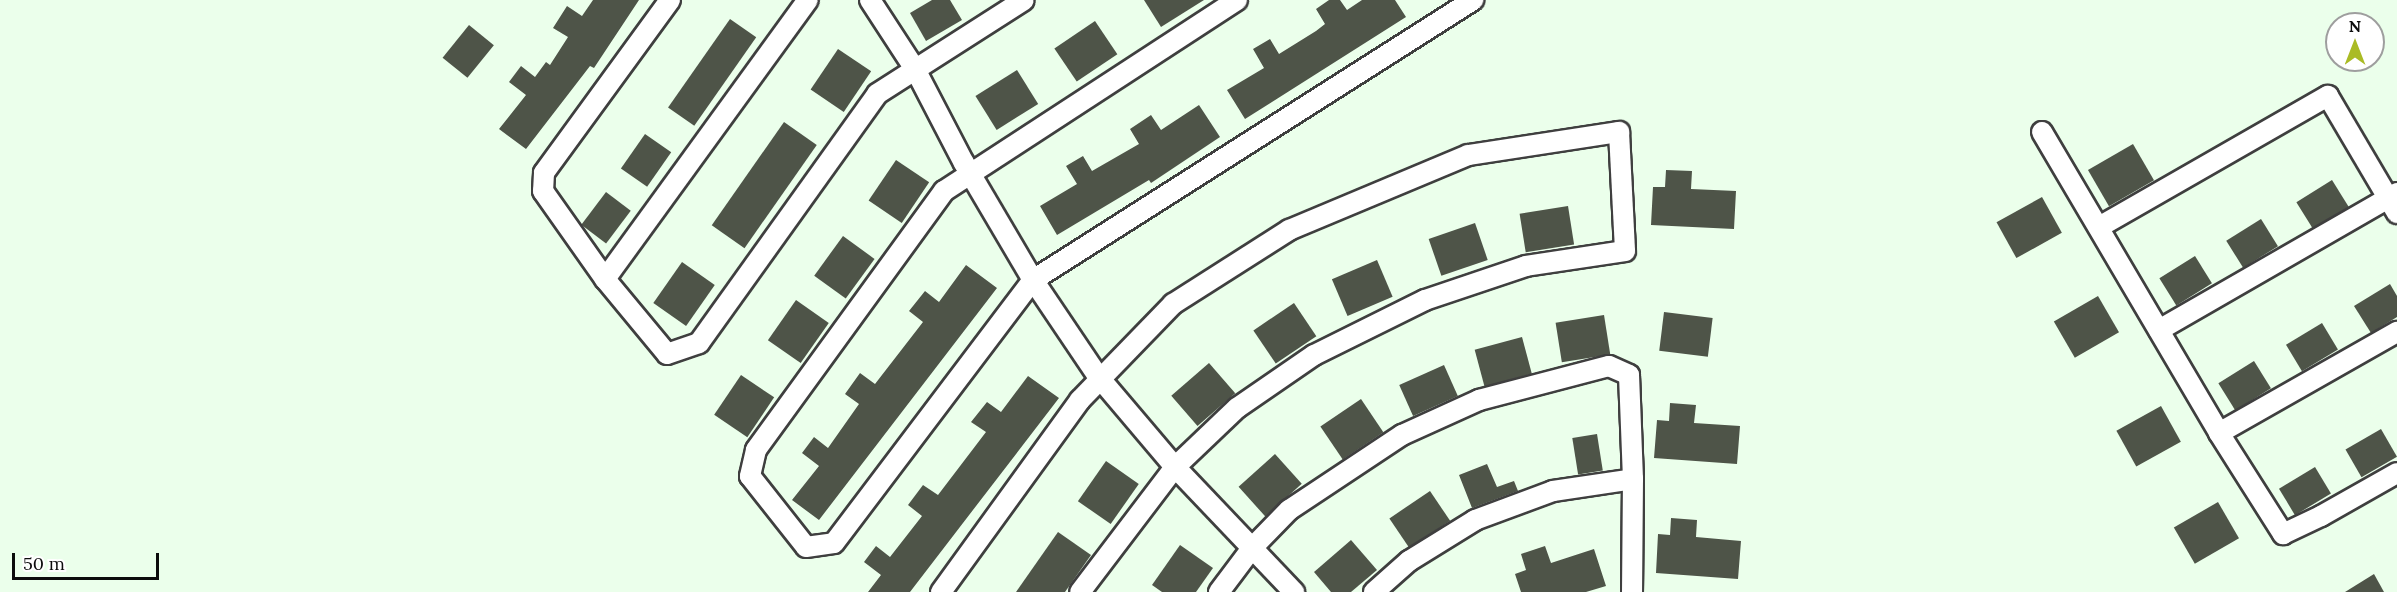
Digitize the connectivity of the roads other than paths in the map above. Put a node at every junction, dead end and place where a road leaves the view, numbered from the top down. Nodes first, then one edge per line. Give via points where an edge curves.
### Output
1 (670, 0) edge
2 (808, 0) edge
3 (870, 0) edge
4 (1024, 0) edge
5 (1237, 0) edge
6 (1473, 0) edge
7 (915, 69) junction
8 (2042, 132) dead end
9 (971, 174) junction
10 (2394, 201) edge
11 (2099, 227) junction
12 (605, 279) junction
13 (1033, 280) junction
14 (2159, 330) junction
15 (2397, 332) edge
16 (1100, 379) junction
17 (2219, 433) junction
18 (1175, 467) junction
19 (2397, 473) edge
20 (1633, 479) junction
21 (1252, 548) junction
22 (940, 592) edge
23 (1080, 592) edge
24 (1219, 592) edge
25 (1294, 592) edge
26 (1374, 592) edge
27 (1632, 592) edge

1 - 12 street via 544,173 543,191
2 - 12 street
3 - 7 street
4 - 7 street
5 - 9 street
6 - 13 street
7 - 9 street
7 - 12 street via 877,94 699,343 667,354
8 - 11 street
9 - 13 street
9 - 13 street via 944,191 756,450 750,477 806,547 834,543
10 - 11 street via 2328,96
10 - 14 street
11 - 14 street
13 - 16 street
14 - 17 street
15 - 17 street
16 - 18 street
16 - 18 street via 1173,304 1289,230 1468,155 1619,132 1625,251 1526,266 1425,300 1314,355 1238,408
16 - 22 street via 1080,400
17 - 19 street via 2283,534
18 - 21 street
18 - 23 street
20 - 21 street via 1629,375 1609,366 1479,400 1402,435 1289,510
20 - 26 street via 1552,490 1475,520 1409,561
20 - 27 street
21 - 24 street
21 - 25 street

